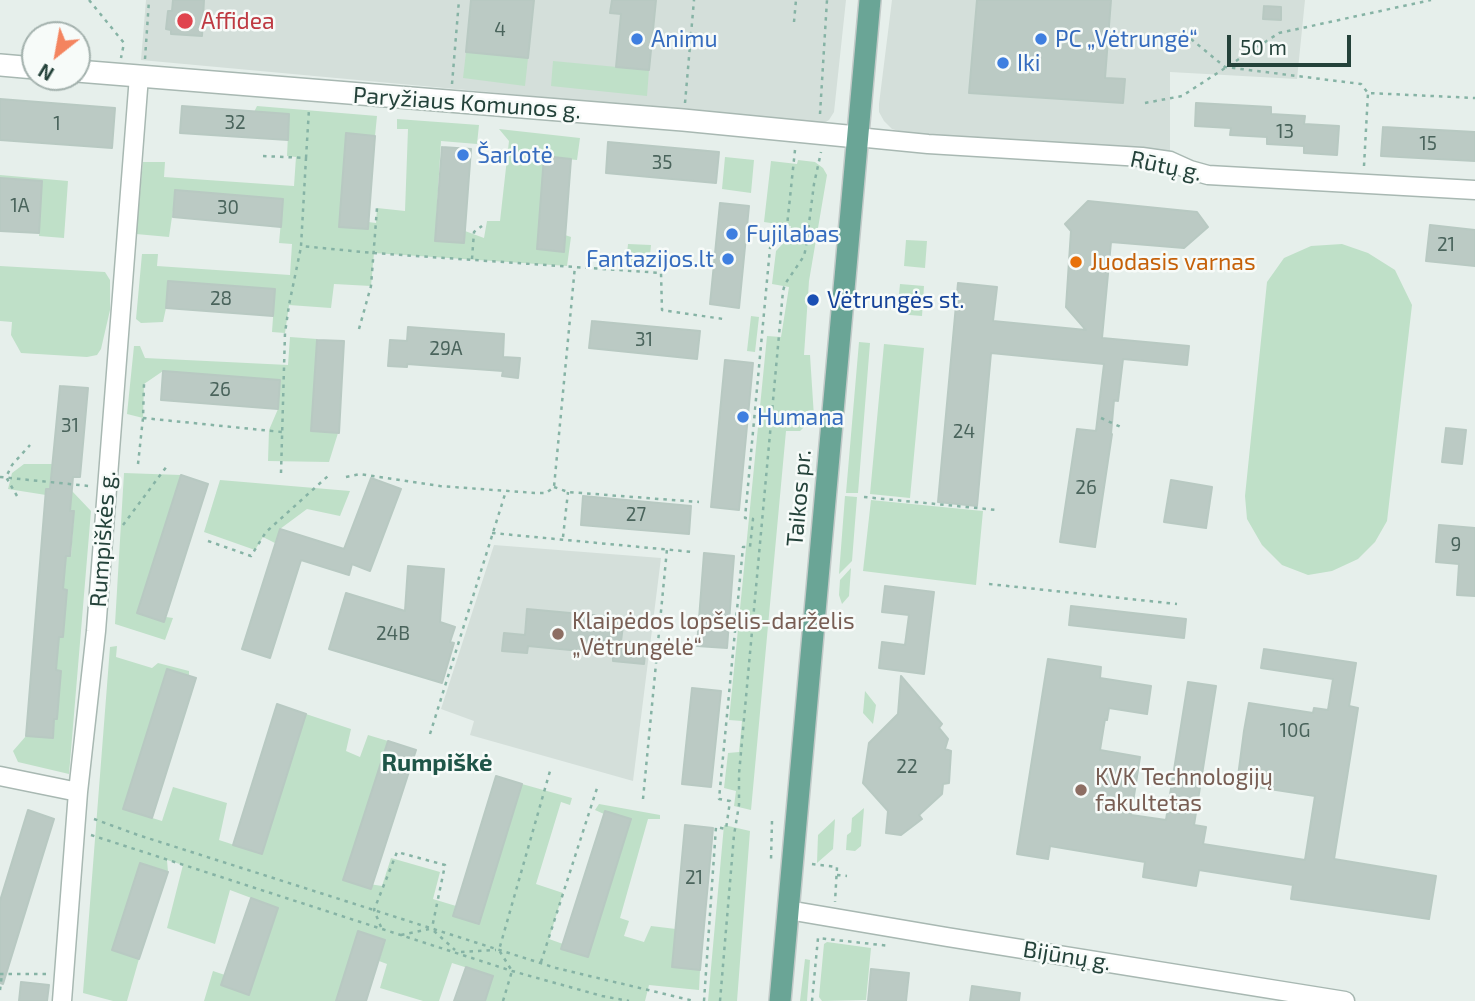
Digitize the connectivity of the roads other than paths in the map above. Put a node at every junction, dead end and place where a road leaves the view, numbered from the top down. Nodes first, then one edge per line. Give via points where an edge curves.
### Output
1 (870, 0) edge
2 (0, 65) edge
3 (21, 67) edge
4 (91, 72) edge
5 (134, 76) junction
6 (857, 137) junction
7 (1475, 190) edge
8 (0, 776) edge
9 (78, 792) junction
10 (788, 909) junction
11 (62, 1001) edge
12 (780, 1001) edge
13 (1345, 1001) edge

1 - 6 main road, Taikos pr.
2 - 3 street
4 - 5 street, Paryžiaus Komunos g.
5 - 6 street, Paryžiaus Komunos g. via 683,120 817,142
5 - 9 street, Rumpiškės g. via 96,631
6 - 7 street, Rūtų g. via 1142,157 1170,161 1208,175
6 - 10 main road, Taikos pr.
8 - 9 street
9 - 11 street, Rumpiškės g.
10 - 12 main road, Taikos pr.
10 - 13 street, Bijūnų g.

